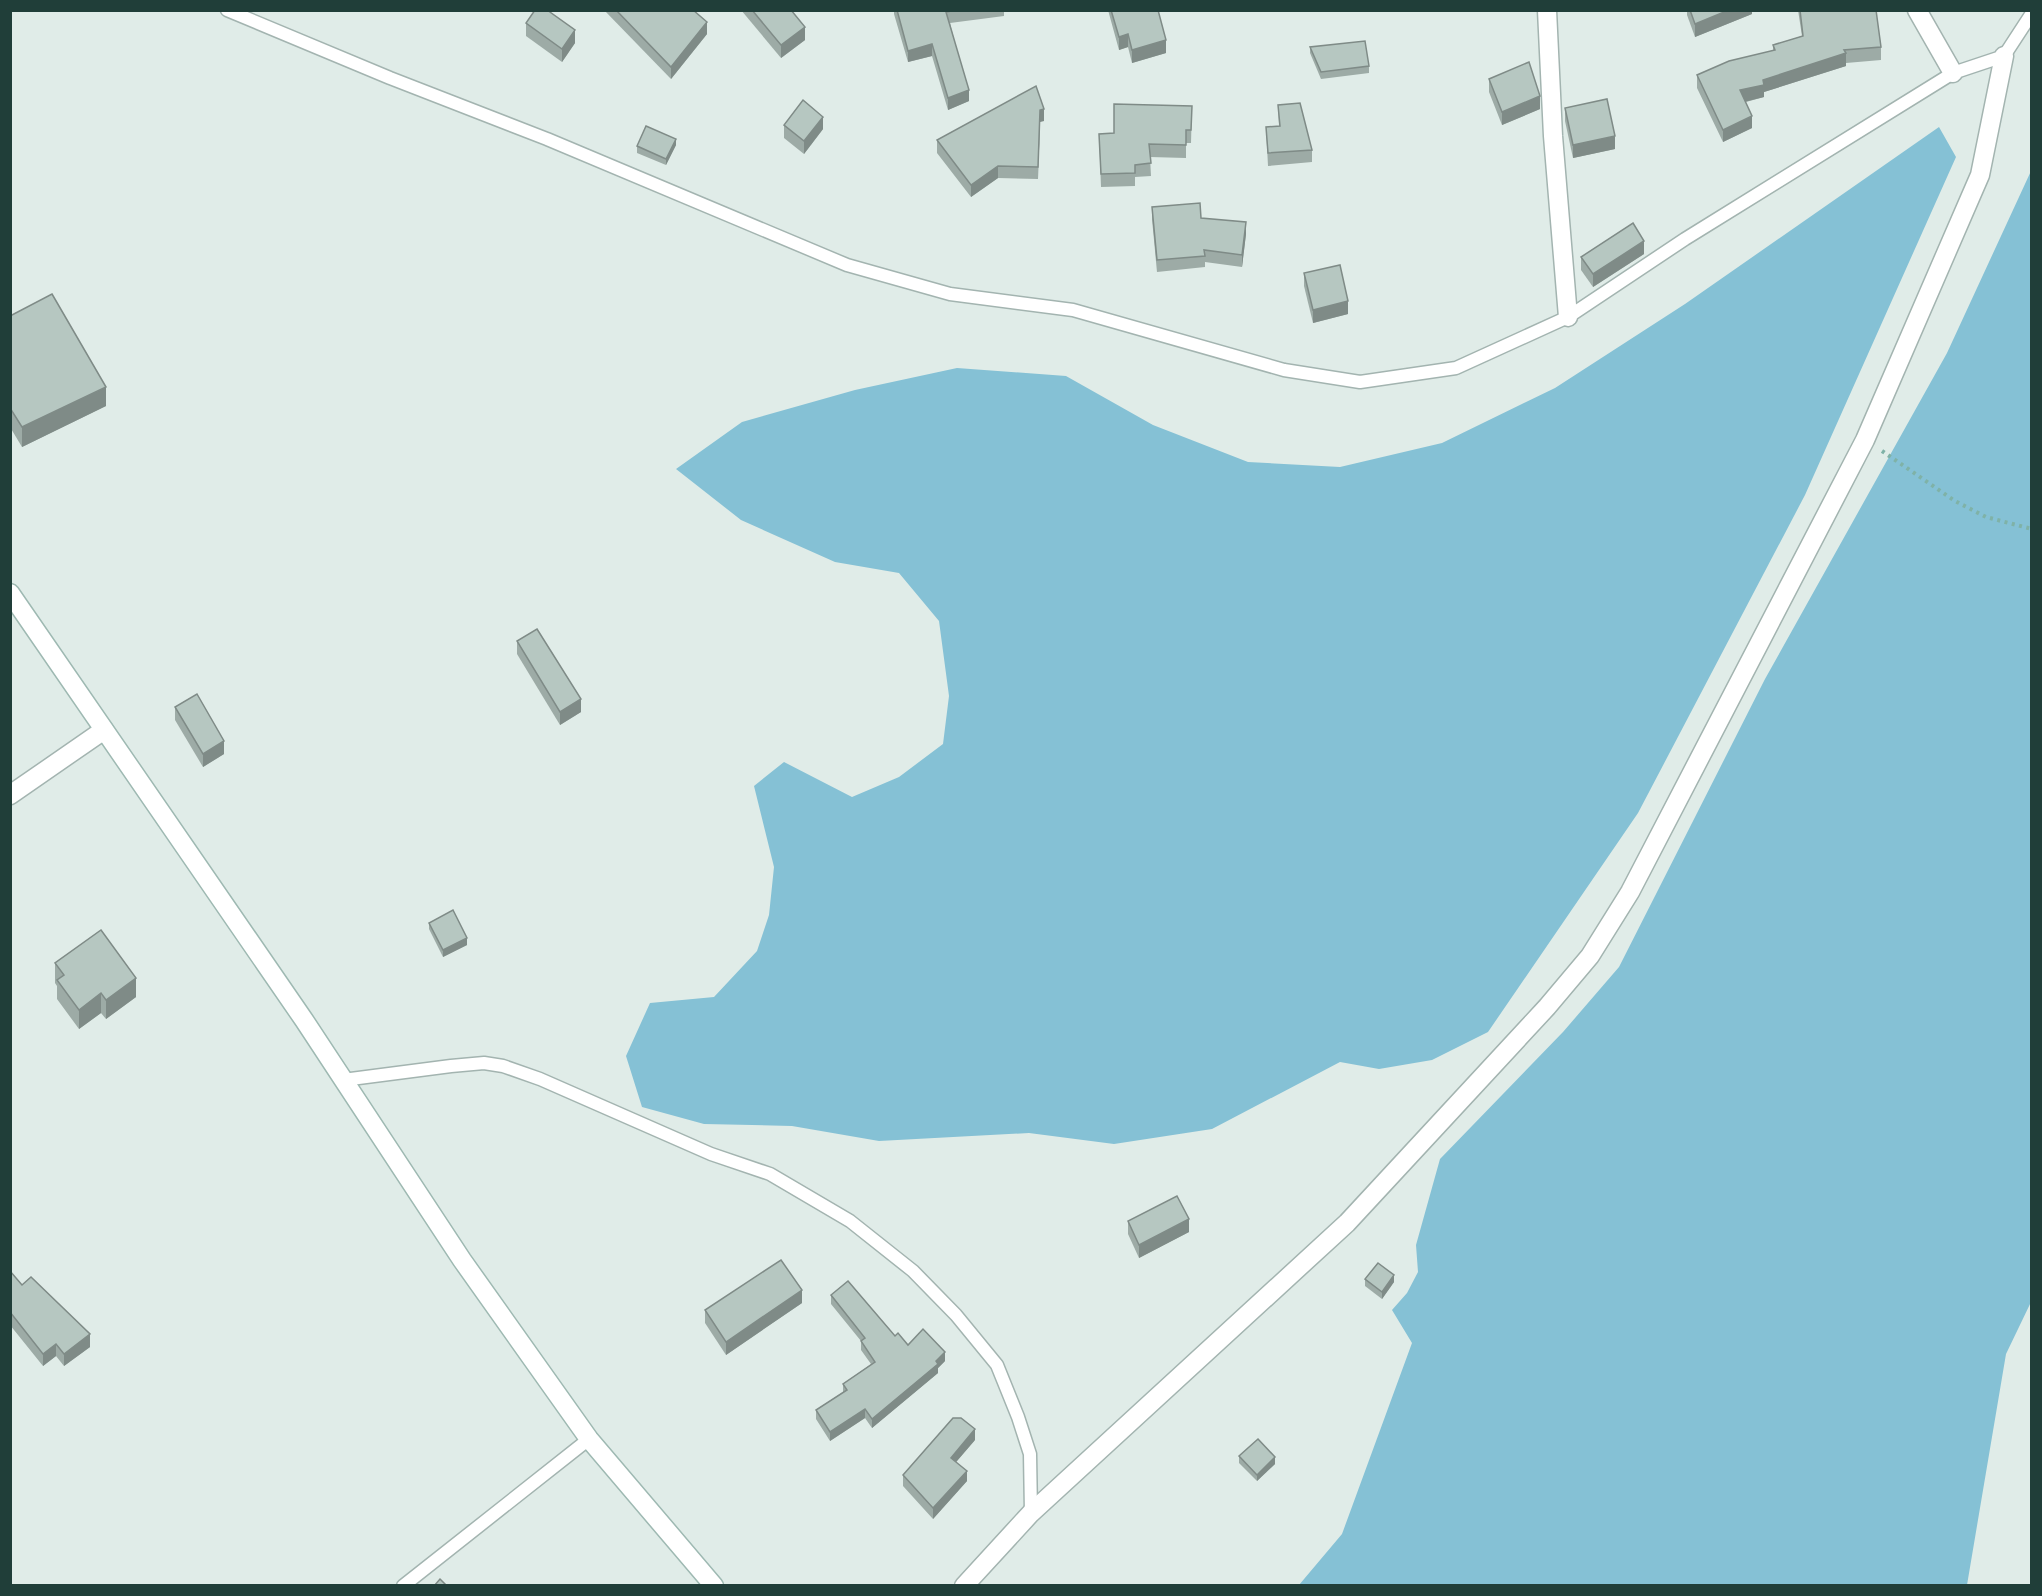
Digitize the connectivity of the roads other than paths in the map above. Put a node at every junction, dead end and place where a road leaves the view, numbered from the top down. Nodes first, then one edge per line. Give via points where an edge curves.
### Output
1 (227, 10) edge
2 (1547, 10) edge
3 (1917, 10) edge
4 (2031, 13) edge
5 (2004, 56) junction
6 (1953, 73) junction
7 (1568, 317) junction
8 (10, 593) edge
9 (104, 730) junction
10 (10, 795) edge
11 (343, 1080) junction
12 (589, 1439) junction
13 (1031, 1513) junction
14 (403, 1586) edge
15 (714, 1586) edge
16 (964, 1586) edge

1 - 7 lane via 846,265 950,294 1074,310 1284,369 1360,382 1456,368
2 - 7 street
3 - 6 street
4 - 5 lane
5 - 6 lane
5 - 13 street via 1980,175 1865,440 1630,892 1590,956 1347,1223
6 - 7 lane
8 - 9 street
9 - 10 street
9 - 11 street
11 - 12 street via 462,1260
11 - 13 lane via 484,1063 502,1066 711,1154 770,1174 850,1221 912,1271 956,1315 997,1365 1030,1454
12 - 14 lane
12 - 15 street
13 - 16 street

